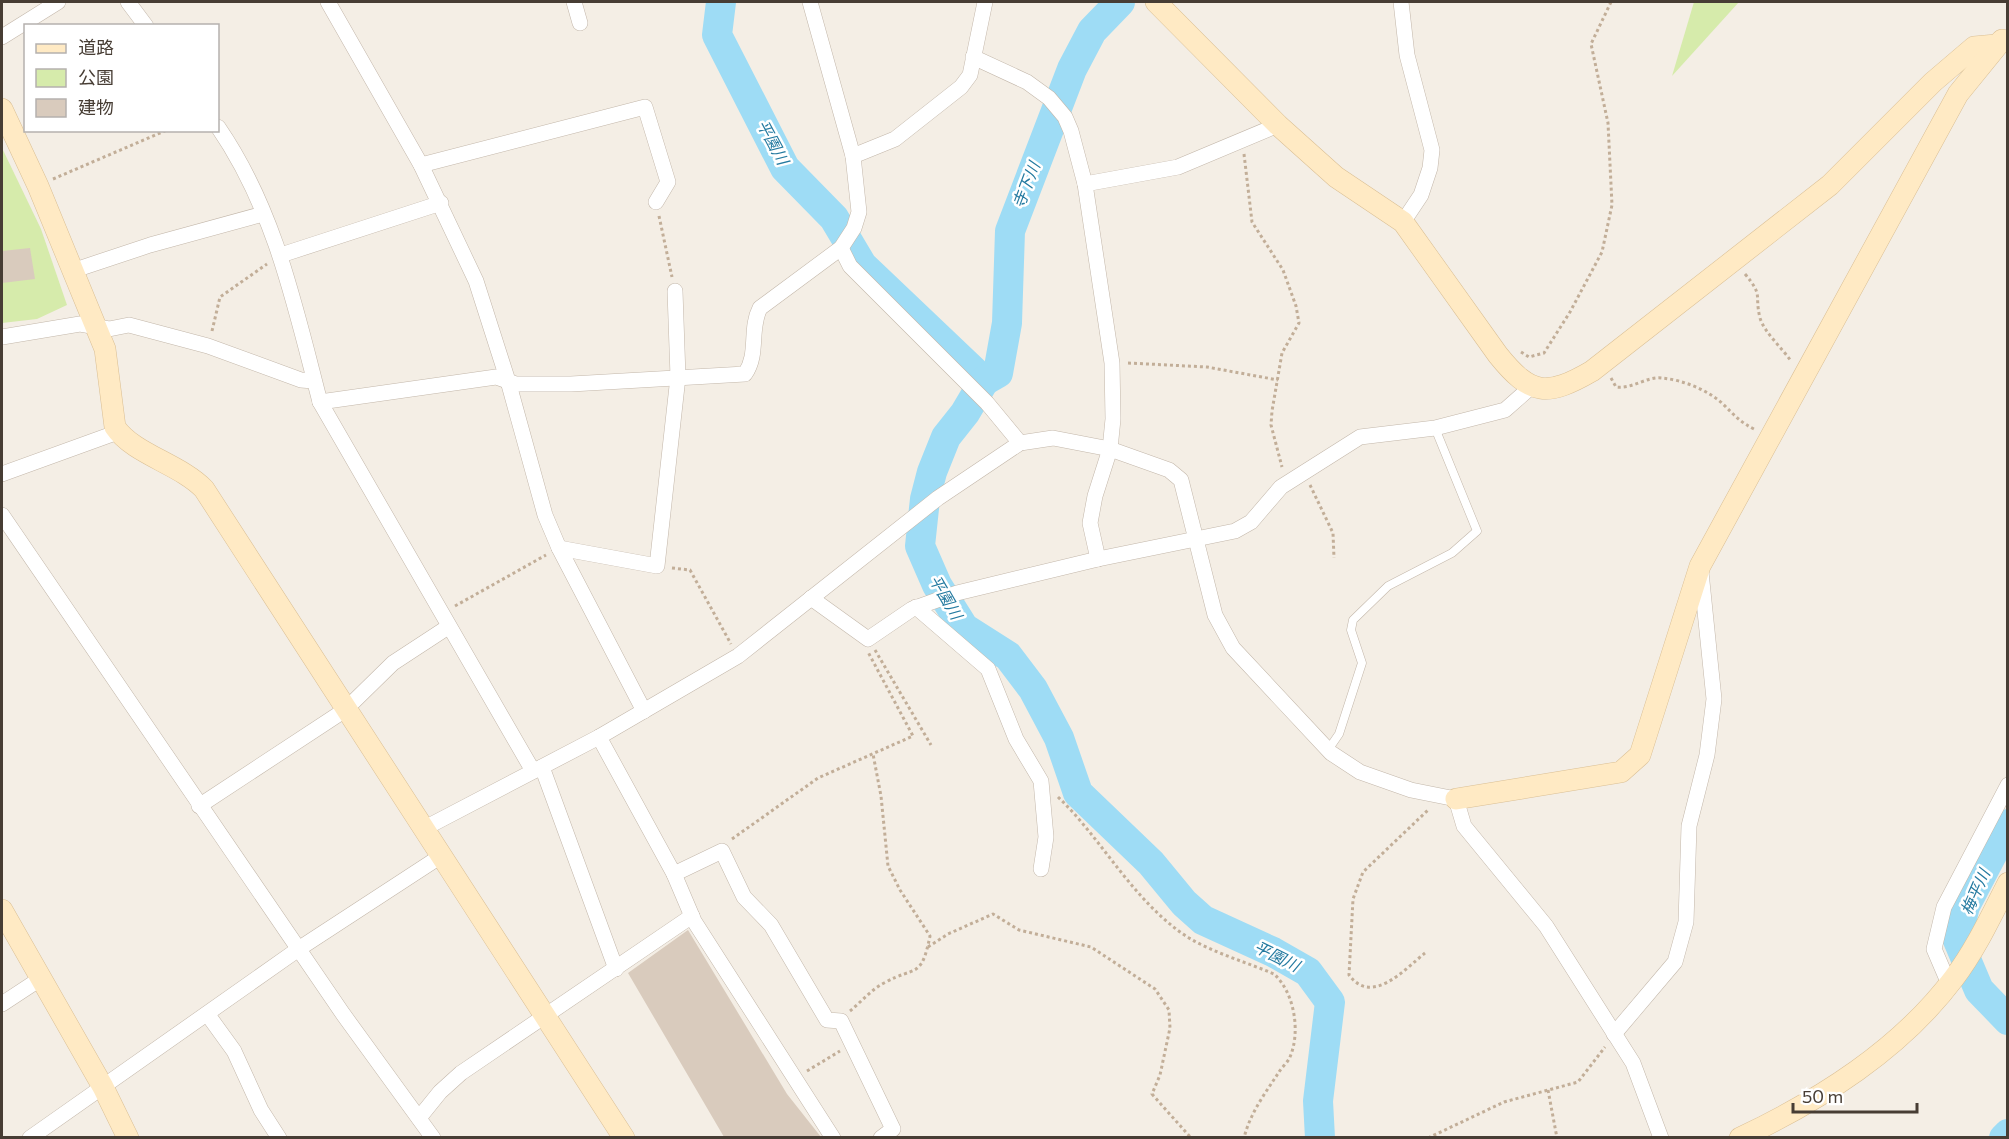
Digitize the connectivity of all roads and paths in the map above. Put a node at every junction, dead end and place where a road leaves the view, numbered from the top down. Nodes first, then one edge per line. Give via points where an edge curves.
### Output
1 (58, 2) edge
2 (128, 2) edge
3 (328, 2) edge
4 (574, 2) edge
5 (810, 2) edge
6 (985, 2) edge
7 (1156, 2) edge
8 (1401, 2) edge
9 (1611, 2) edge
10 (580, 23) dead end
11 (144, 24) edge
12 (2, 37) edge
13 (2002, 40) edge
14 (974, 57) junction
15 (2, 109) edge
16 (1278, 125) junction
17 (219, 128) edge
18 (162, 132) edge
19 (1235, 143) junction
20 (853, 156) junction
21 (421, 165) junction
22 (1085, 184) junction
23 (38, 186) junction
24 (656, 202) joint
25 (441, 203) junction
26 (263, 214) junction
27 (1403, 222) junction
28 (841, 248) junction
29 (281, 255) junction
30 (1734, 260) junction
31 (72, 271) junction
32 (675, 291) joint
33 (96, 326) junction
34 (2, 337) edge
35 (208, 346) junction
36 (1498, 355) junction
37 (1112, 363) junction
38 (1807, 371) junction
39 (678, 377) junction
40 (1578, 379) junction
41 (1278, 380) junction
42 (314, 381) junction
43 (508, 381) junction
44 (1531, 387) junction
45 (320, 402) junction
46 (1435, 428) junction
47 (118, 432) junction
48 (1770, 438) junction
49 (1020, 443) junction
50 (1110, 449) junction
51 (1305, 472) junction
52 (2, 474) edge
53 (1281, 487) junction
54 (2, 515) edge
55 (1195, 541) junction
56 (559, 548) junction
57 (1334, 558) dead end
58 (1098, 559) junction
59 (657, 566) junction
60 (1700, 566) junction
61 (811, 598) junction
62 (916, 607) junction
63 (444, 620) junction
64 (868, 639) junction
65 (738, 656) junction
66 (345, 710) junction
67 (644, 711) junction
68 (599, 737) junction
69 (931, 744) dead end
70 (1328, 750) junction
71 (872, 754) junction
72 (537, 769) junction
73 (1041, 781) junction
74 (2007, 785) edge
75 (1446, 797) junction
76 (199, 806) junction
77 (423, 828) junction
78 (722, 851) junction
79 (441, 856) junction
80 (1041, 869) dead end
81 (674, 874) junction
82 (2007, 883) edge
83 (2, 910) edge
84 (692, 916) junction
85 (928, 947) junction
86 (300, 948) junction
87 (1425, 953) dead end
88 (616, 969) junction
89 (40, 980) junction
90 (1951, 981) junction
91 (2, 1004) edge
92 (208, 1015) junction
93 (546, 1017) junction
94 (841, 1021) junction
95 (1614, 1034) junction
96 (852, 1044) junction
97 (794, 1079) junction
98 (103, 1087) junction
99 (1548, 1090) junction
100 (419, 1118) junction
101 (30, 1137) edge
102 (128, 1137) edge
103 (279, 1137) edge
104 (433, 1137) edge
105 (624, 1137) edge
106 (832, 1137) edge
107 (881, 1137) edge
108 (1191, 1137) edge
109 (1244, 1137) edge
110 (1428, 1137) edge
111 (1557, 1137) edge
112 (1661, 1137) edge
113 (1740, 1137) edge

1 - 12 street
2 - 11 street
3 - 21 street
4 - 10 street
5 - 20 street
6 - 14 street
7 - 16 street
8 - 27 street via 1407,55 1432,150 1421,195
9 - 36 path via 1592,44 1608,123 1612,205 1602,252 1544,353 1529,357 1512,347
13 - 30 street via 1974,47 1933,82 1830,185
13 - 38 street via 1958,94
14 - 20 street via 970,75 961,87 921,120 895,139
14 - 22 street via 1027,82 1049,98 1065,117
15 - 23 street
16 - 19 street
16 - 27 street via 1336,177
17 - 26 street via 237,155
18 - 23 path
19 - 22 street via 1178,167
19 - 41 path via 1244,152 1252,222 1283,270 1296,306 1299,323 1282,353
20 - 28 street via 860,206 854,228
21 - 24 street via 645,107 668,182
21 - 25 street
22 - 37 street
23 - 31 street
24 - 32 path
25 - 29 street
25 - 43 street via 476,281
26 - 29 street
26 - 31 street
27 - 36 street
28 - 39 street via 759,308 752,364 745,374
28 - 49 street via 850,266 987,403
29 - 35 path via 220,297
29 - 42 street
30 - 38 path via 1758,290 1764,326 1794,365
30 - 40 street
31 - 33 street
32 - 39 street
33 - 34 street via 80,324
33 - 35 street via 108,329 129,325
33 - 47 street via 105,349
35 - 42 street via 301,380
36 - 44 street
37 - 41 path via 1207,367
37 - 50 street
38 - 48 street
39 - 43 street via 571,384
39 - 59 street
40 - 44 street via 1556,388
40 - 48 path via 1593,385 1610,376 1616,387 1627,388 1661,378 1696,387 1723,404 1737,420
41 - 53 path via 1271,425 1282,466
42 - 45 street
43 - 45 street via 496,377
43 - 56 street via 545,515
44 - 46 street via 1505,410
45 - 63 street
46 - 51 street via 1360,437
46 - 70 lane via 1477,531 1452,553 1388,586 1353,621 1351,630 1362,663 1339,734
47 - 52 street
47 - 66 street via 192,477 204,489
48 - 60 street
49 - 50 street via 1053,438
49 - 61 street via 938,498
50 - 55 street via 1176,473 1185,487
50 - 58 street via 1090,523
51 - 53 street
51 - 57 path via 1333,533
53 - 55 street via 1251,522 1235,531
54 - 76 street
55 - 58 street
55 - 70 street via 1215,615 1233,648
56 - 59 street
56 - 63 path
56 - 67 street
58 - 62 street via 957,593
59 - 65 path via 690,570
60 - 75 street via 1640,755 1621,772
60 - 95 street via 1714,699 1707,755 1689,826 1686,922 1675,962
61 - 64 street
61 - 65 street
62 - 64 street
62 - 73 street via 988,669 1016,739
63 - 66 street
63 - 72 street
64 - 69 path
64 - 71 path via 871,660 914,736
65 - 67 street
66 - 76 street
66 - 77 street
67 - 68 street
68 - 72 street
68 - 81 street
70 - 75 street via 1360,772 1411,790
71 - 78 path via 818,778 741,832
71 - 85 path via 888,866 930,936
72 - 77 street
72 - 88 street
73 - 80 street via 1046,837
73 - 109 path via 1076,814 1153,907 1189,938 1274,974 1281,981 1294,1010 1290,1057 1260,1100
74 - 90 street via 1944,907 1934,949
75 - 87 path via 1363,872 1353,899 1349,975 1356,985 1363,987 1385,984
75 - 95 street via 1464,826 1546,926
76 - 86 street
77 - 79 street
78 - 81 street
78 - 94 street via 744,897 771,925 827,1020
79 - 86 street
79 - 93 street
81 - 84 street
82 - 90 street via 1980,939
83 - 89 street
84 - 88 street
84 - 97 street
85 - 94 path via 924,962 911,973 884,983
85 - 108 path via 993,915 1019,930 1091,947 1155,989 1169,1010 1170,1029 1152,1094
86 - 92 street
86 - 100 street
88 - 93 street
89 - 91 street
89 - 98 street
90 - 113 street via 1875,1059 1772,1122
92 - 98 street
92 - 103 street via 234,1052 261,1110
93 - 100 street via 462,1073
93 - 105 street
94 - 96 street
95 - 99 path via 1578,1082
95 - 112 street via 1633,1063
96 - 97 path
96 - 107 street via 894,1129
97 - 106 street
98 - 101 street
98 - 102 street
99 - 110 path via 1504,1102
99 - 111 path
100 - 104 street

